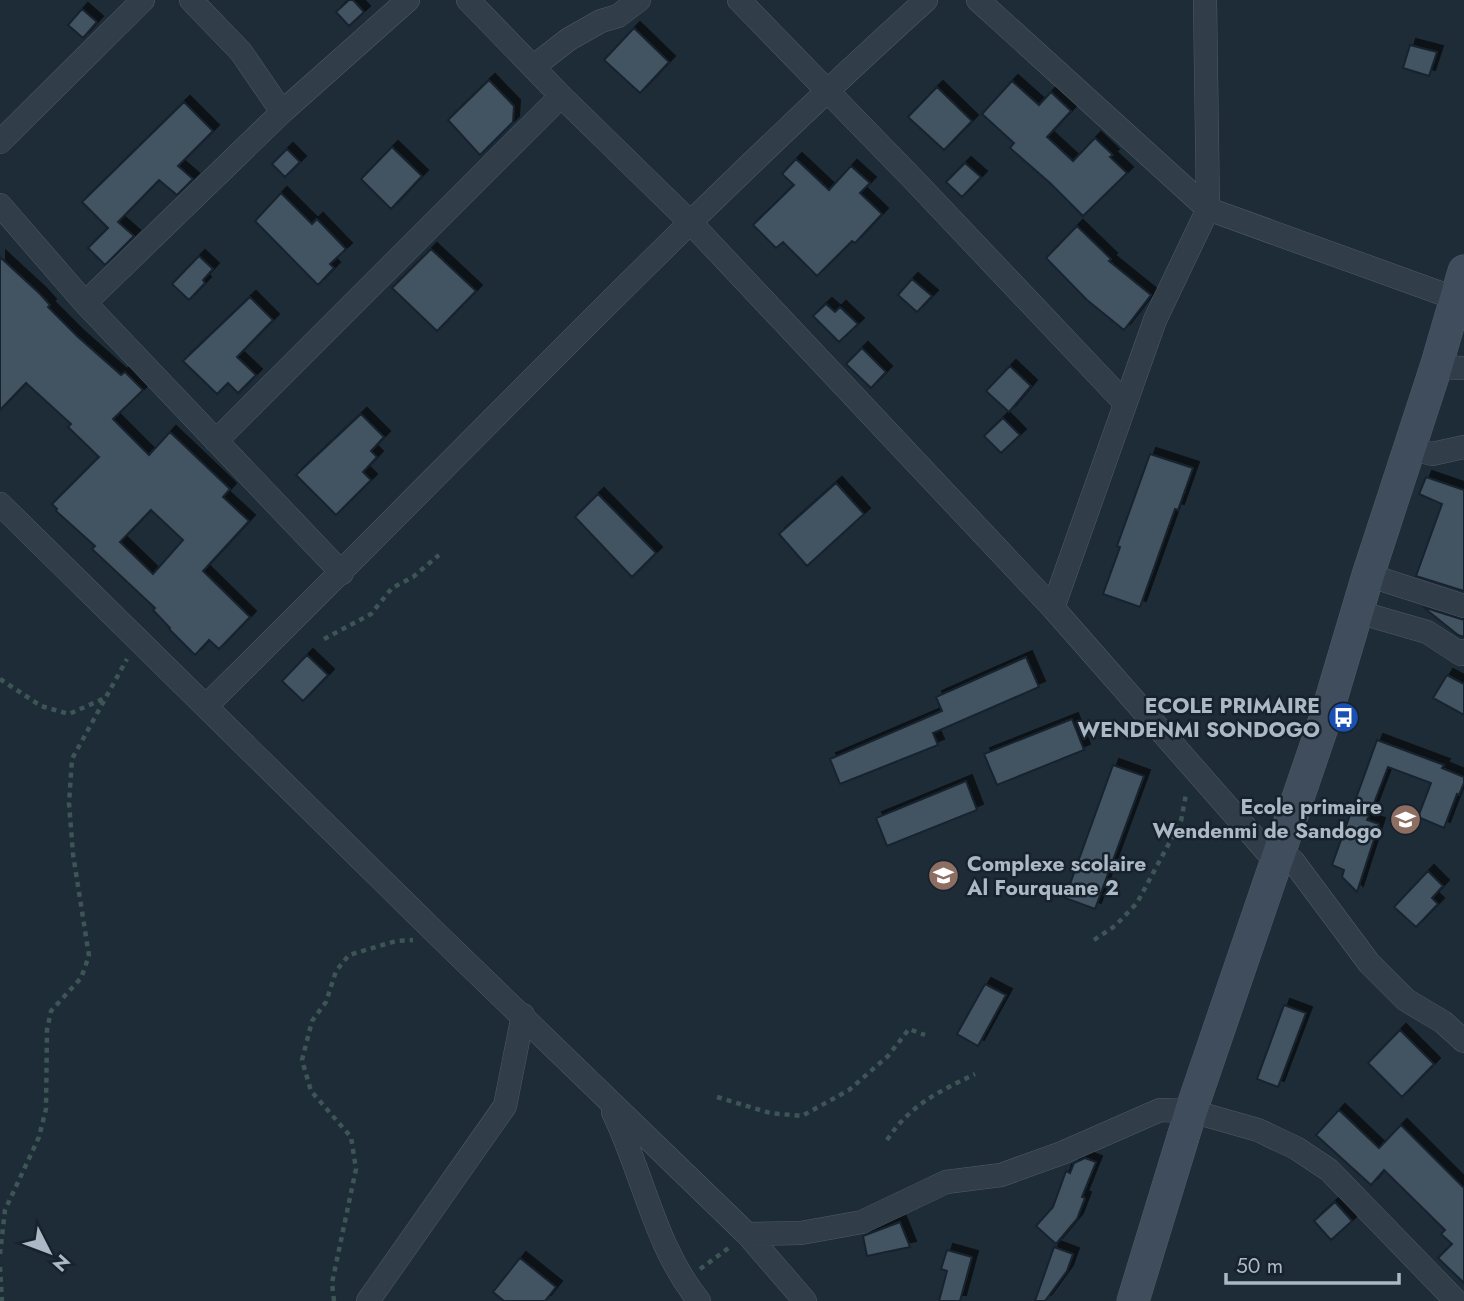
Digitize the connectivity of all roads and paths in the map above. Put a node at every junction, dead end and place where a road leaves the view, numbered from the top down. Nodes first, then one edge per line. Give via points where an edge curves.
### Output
1 (143, 0) edge
2 (191, 0) edge
3 (408, 0) edge
4 (468, 0) edge
5 (639, 0) edge
6 (739, 0) edge
7 (926, 0) edge
8 (978, 0) edge
9 (1205, 0) edge
10 (533, 67) junction
11 (825, 91) junction
12 (561, 96) junction
13 (282, 112) junction
14 (0, 142) edge
15 (0, 205) edge
16 (1209, 209) junction
17 (690, 222) junction
18 (1461, 285) edge
19 (85, 303) junction
20 (1450, 367) edge
21 (1125, 402) junction
22 (216, 441) junction
23 (1464, 447) edge
24 (1409, 448) junction
25 (0, 504) edge
26 (439, 555) dead end
27 (342, 573) junction
28 (1368, 575) junction
29 (1464, 606) edge
30 (1053, 608) junction
31 (1358, 612) junction
32 (324, 639) dead end
33 (142, 642) junction
34 (1464, 651) edge
35 (2, 681) edge
36 (106, 698) junction
37 (207, 705) junction
38 (1191, 765) junction
39 (1277, 863) junction
40 (443, 939) junction
41 (1094, 940) dead end
42 (523, 1015) junction
43 (1453, 1019) edge
44 (925, 1035) dead end
45 (1464, 1041) edge
46 (975, 1074) dead end
47 (717, 1097) dead end
48 (608, 1100) junction
49 (1191, 1111) junction
50 (887, 1140) dead end
51 (747, 1234) junction
52 (0, 1254) edge
53 (0, 1267) edge
54 (2, 1301) edge
55 (334, 1301) edge
56 (368, 1301) edge
57 (699, 1301) edge
58 (805, 1301) edge
59 (1133, 1301) edge
60 (1457, 1301) edge

1 - 14 street
2 - 13 street via 241,52
3 - 13 street
4 - 10 street
5 - 10 street via 618,16 569,39
6 - 11 street
7 - 11 street
8 - 16 street
9 - 16 street
10 - 12 street
11 - 17 street
11 - 21 street
12 - 17 street
12 - 22 street
13 - 19 street
15 - 19 street
16 - 18 street
16 - 21 street via 1155,320
17 - 27 street
17 - 30 street
18 - 20 street
19 - 22 street
20 - 24 street
21 - 30 street
22 - 27 street
23 - 24 street via 1432,454
24 - 28 street
25 - 33 street
26 - 32 path via 392,588 370,614
27 - 37 street
28 - 29 street
28 - 31 street
30 - 38 street
31 - 34 street via 1427,632 1461,654
31 - 39 street
33 - 36 path
33 - 37 street
35 - 36 path via 41,706 69,714
36 - 52 path via 72,759 69,803 89,956 81,978 51,1011 46,1109 39,1137 5,1210
37 - 40 street
38 - 39 street
38 - 41 path via 1181,821 1138,903
39 - 43 street via 1293,861 1369,963 1406,1000
39 - 49 street
40 - 42 street
40 - 55 path via 396,941 349,955 336,971 326,1002 312,1021 302,1060 311,1091 351,1137 356,1169 332,1283
42 - 48 street
42 - 56 street via 505,1106
43 - 45 street
44 - 47 path via 909,1029 888,1056 849,1090 802,1116 770,1113
46 - 50 path via 929,1097 900,1121
48 - 51 street
48 - 57 street via 683,1282
49 - 51 street via 1160,1110 1001,1175 946,1182 862,1222 801,1233
49 - 59 street
49 - 60 street via 1258,1130 1329,1170
51 - 58 street
53 - 54 path

